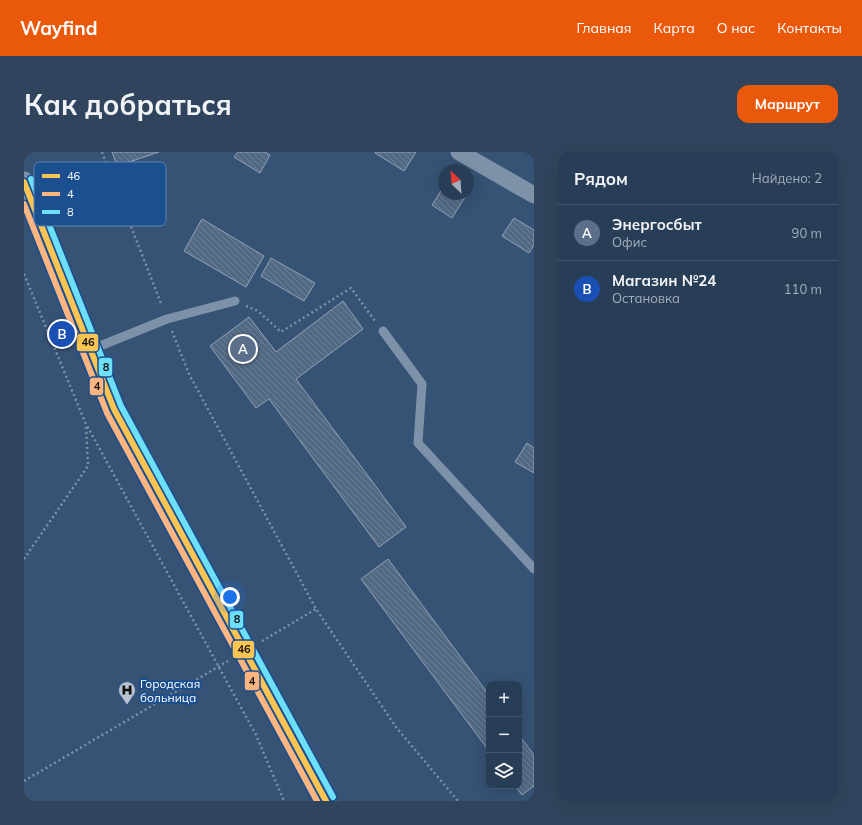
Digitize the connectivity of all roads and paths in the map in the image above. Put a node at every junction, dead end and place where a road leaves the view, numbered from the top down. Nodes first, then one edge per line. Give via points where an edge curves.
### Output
1 (102, 152) edge
2 (459, 152) edge
3 (106, 162) edge
4 (24, 182) edge
5 (534, 195) edge
6 (24, 206) edge
7 (34, 208) edge
8 (34, 218) edge
9 (41, 226) edge
10 (131, 226) edge
11 (24, 274) edge
12 (235, 301) joint
13 (167, 319) junction
14 (383, 331) joint
15 (90, 350) junction
16 (85, 422) junction
17 (24, 559) edge
18 (534, 569) edge
19 (316, 609) junction
20 (245, 651) junction
21 (218, 667) junction
22 (24, 781) edge
23 (284, 801) edge
24 (326, 801) edge
25 (458, 801) edge

1 - 3 path
2 - 5 street
4 - 7 street
6 - 8 street
9 - 15 street
10 - 13 path
11 - 16 path
12 - 13 lane
12 - 14 path via 258,311 281,332 350,288
13 - 15 lane
13 - 19 path via 189,374
14 - 18 lane via 422,384 418,443
15 - 20 street via 114,409
16 - 17 path via 88,466
16 - 21 path
19 - 20 path
19 - 25 path via 396,727
20 - 21 path
20 - 24 street
21 - 22 path
21 - 23 path via 256,735

